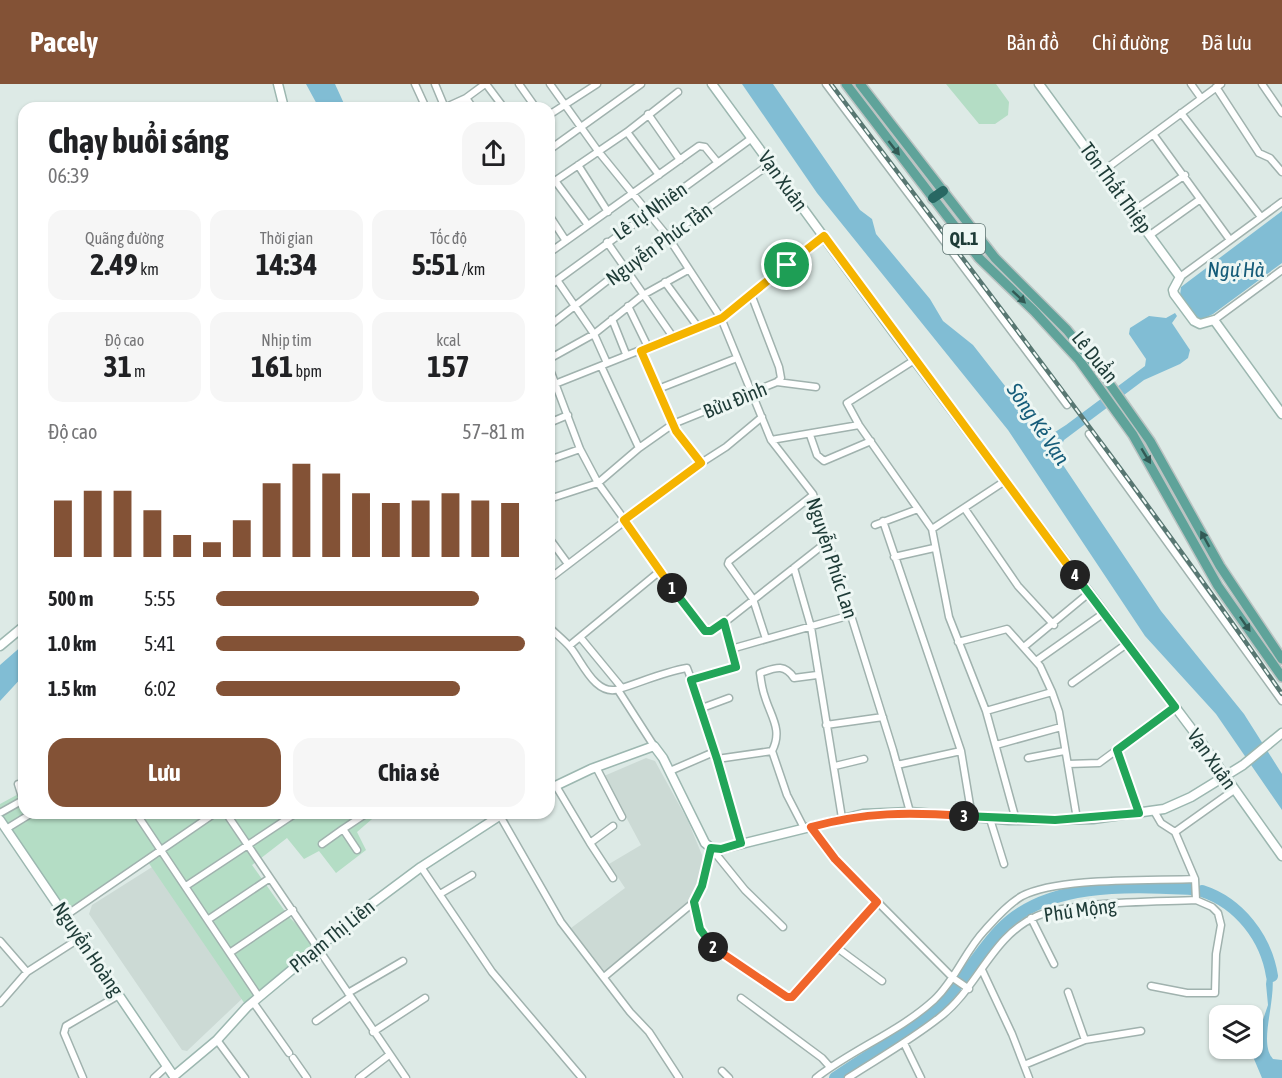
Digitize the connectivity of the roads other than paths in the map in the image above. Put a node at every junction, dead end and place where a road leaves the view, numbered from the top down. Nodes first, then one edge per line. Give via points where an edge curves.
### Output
1 (278, 84) edge
2 (416, 84) edge
3 (435, 84) edge
4 (486, 84) edge
5 (519, 84) edge
6 (550, 84) edge
7 (597, 84) edge
8 (641, 84) edge
9 (712, 84) edge
10 (826, 84) edge
11 (846, 84) edge
12 (860, 84) edge
13 (1039, 84) edge
14 (1191, 84) edge
15 (1262, 84) edge
16 (1219, 86) edge
17 (474, 87) edge
18 (678, 92) dead end
19 (466, 98) junction
20 (1201, 98) junction
21 (282, 102) edge
22 (424, 102) edge
23 (442, 102) edge
24 (457, 102) edge
25 (469, 102) edge
26 (500, 102) edge
27 (532, 102) edge
28 (565, 105) junction
29 (555, 111) edge
30 (1181, 113) junction
31 (1282, 113) edge
32 (648, 114) junction
33 (582, 126) junction
34 (879, 129) junction
35 (627, 132) junction
36 (1153, 134) junction
37 (752, 138) junction
38 (866, 139) junction
39 (555, 146) edge
40 (598, 151) junction
41 (681, 160) junction
42 (718, 164) junction
43 (770, 164) junction
44 (578, 165) junction
45 (1103, 171) junction
46 (1282, 172) edge
47 (1185, 175) junction
48 (659, 176) junction
49 (556, 182) joint
50 (943, 191) junction
51 (633, 195) junction
52 (933, 198) junction
53 (1199, 200) junction
54 (1282, 202) edge
55 (608, 212) junction
56 (1133, 212) junction
57 (647, 214) junction
58 (1261, 217) junction
59 (555, 224) edge
60 (588, 225) junction
61 (1150, 235) junction
62 (824, 236) junction
63 (668, 237) junction
64 (1230, 240) junction
65 (566, 241) junction
66 (607, 242) junction
67 (555, 249) edge
68 (625, 267) junction
69 (688, 270) junction
70 (1282, 270) edge
71 (1180, 277) junction
72 (556, 280) joint
73 (665, 282) junction
74 (751, 294) junction
75 (643, 295) junction
76 (576, 306) junction
77 (628, 306) junction
78 (722, 318) junction
79 (612, 319) junction
80 (1214, 320) junction
81 (555, 322) edge
82 (698, 327) junction
83 (594, 334) junction
84 (672, 337) junction
85 (648, 347) junction
86 (641, 351) junction
87 (626, 354) junction
88 (555, 356) edge
89 (737, 358) junction
90 (916, 359) junction
91 (605, 365) junction
92 (777, 382) junction
93 (555, 384) joint
94 (816, 387) dead end
95 (658, 389) junction
96 (752, 393) junction
97 (1067, 405) dead end
98 (1282, 414) edge
99 (568, 415) junction
100 (762, 417) junction
101 (555, 420) edge
102 (674, 424) junction
103 (859, 425) junction
104 (1089, 434) dead end
105 (810, 435) junction
106 (771, 441) junction
107 (871, 441) junction
108 (639, 448) junction
109 (580, 449) junction
110 (555, 458) edge
111 (701, 463) junction
112 (1005, 481) junction
113 (598, 483) junction
114 (813, 495) junction
115 (555, 497) edge
116 (918, 509) junction
117 (965, 509) junction
118 (624, 520) junction
119 (883, 521) junction
120 (875, 525) dead end
121 (932, 529) junction
122 (828, 541) junction
123 (555, 546) edge
124 (934, 548) junction
125 (894, 557) junction
126 (568, 564) junction
127 (1220, 566) junction
128 (794, 568) junction
129 (660, 571) junction
130 (1210, 572) junction
131 (555, 574) edge
132 (1089, 594) junction
133 (753, 599) junction
134 (1104, 613) junction
135 (851, 615) junction
136 (724, 622) junction
137 (1054, 625) junction
138 (811, 627) junction
139 (18, 631) edge
140 (555, 633) edge
141 (580, 637) junction
142 (766, 639) junction
143 (958, 642) junction
144 (1128, 643) junction
145 (0, 645) edge
146 (569, 646) junction
147 (1025, 646) junction
148 (731, 649) junction
149 (1282, 659) edge
150 (1036, 661) junction
151 (817, 675) junction
152 (1282, 677) edge
153 (691, 680) junction
154 (1072, 683) dead end
155 (620, 689) junction
156 (1052, 692) junction
157 (729, 698) dead end
158 (1282, 701) edge
159 (1175, 707) junction
160 (702, 708) junction
161 (986, 711) junction
162 (883, 717) junction
163 (826, 725) junction
164 (1061, 727) junction
165 (1282, 733) edge
166 (996, 745) junction
167 (654, 746) junction
168 (1117, 750) junction
169 (772, 751) junction
170 (962, 751) junction
171 (1064, 751) junction
172 (716, 755) junction
173 (1028, 758) dead end
174 (864, 759) dead end
175 (1068, 764) junction
176 (897, 765) junction
177 (835, 766) junction
178 (597, 767) junction
179 (670, 771) junction
180 (1225, 776) junction
181 (555, 787) edge
182 (1234, 790) junction
183 (555, 792) edge
184 (18, 803) edge
185 (1154, 811) junction
186 (910, 812) junction
187 (0, 813) edge
188 (1139, 813) junction
189 (622, 817) dead end
190 (972, 817) junction
191 (842, 818) junction
192 (22, 819) edge
193 (140, 819) edge
194 (206, 819) edge
195 (230, 819) edge
196 (287, 819) edge
197 (358, 819) edge
198 (494, 819) edge
199 (504, 819) edge
200 (990, 819) junction
201 (1077, 819) junction
202 (0, 820) edge
203 (1016, 820) junction
204 (613, 826) dead end
205 (807, 827) junction
206 (6, 829) junction
207 (343, 829) junction
208 (1175, 832) junction
209 (590, 843) junction
210 (741, 843) junction
211 (249, 844) junction
212 (322, 844) dead end
213 (711, 848) junction
214 (357, 850) dead end
215 (161, 851) junction
216 (1282, 856) edge
217 (1004, 864) dead end
218 (422, 867) junction
219 (472, 875) dead end
220 (270, 878) junction
221 (614, 878) dead end
222 (1194, 879) junction
223 (186, 886) junction
224 (440, 894) junction
225 (1196, 900) junction
226 (694, 902) junction
227 (877, 902) junction
228 (292, 910) junction
229 (65, 916) junction
230 (1031, 918) junction
231 (209, 919) junction
232 (783, 927) dead end
233 (80, 938) junction
234 (0, 941) edge
235 (319, 946) junction
236 (836, 947) junction
237 (231, 952) junction
238 (403, 961) dead end
239 (1054, 964) dead end
240 (982, 970) junction
241 (27, 972) junction
242 (604, 977) junction
243 (955, 980) junction
244 (882, 981) dead end
245 (1152, 986) dead end
246 (966, 988) junction
247 (1068, 993) dead end
248 (119, 995) junction
249 (349, 995) junction
250 (425, 998) dead end
251 (741, 998) dead end
252 (256, 1000) junction
253 (0, 1003) edge
254 (316, 1021) dead end
255 (1142, 1031) dead end
256 (372, 1032) junction
257 (216, 1040) junction
258 (1085, 1040) junction
259 (903, 1043) junction
260 (389, 1055) junction
261 (1024, 1065) junction
262 (167, 1066) junction
263 (830, 1067) junction
264 (722, 1071) dead end
265 (174, 1077) edge
266 (83, 1078) edge
267 (154, 1078) edge
268 (245, 1078) edge
269 (307, 1078) edge
270 (359, 1078) edge
271 (406, 1078) edge
272 (582, 1078) edge
273 (679, 1078) edge
274 (729, 1078) edge
275 (816, 1078) edge
276 (849, 1078) edge
277 (921, 1078) edge
278 (1029, 1078) edge

1 - 21 street
2 - 22 street
3 - 23 street
4 - 17 street
4 - 26 street
5 - 27 street
6 - 28 street, Nguyễn Phúc Lan
7 - 28 street
8 - 33 street
9 - 37 street, Vạn Xuân
10 - 38 street
11 - 34 main road, Lê Duẩn / QL.1
12 - 50 main road, Lê Duẩn / QL.1
13 - 45 street, Tôn Thất Thiệp
14 - 20 street
15 - 31 street
16 - 20 street
16 - 46 street via 1259,153 1270,158
17 - 19 street
18 - 32 street
19 - 24 street
19 - 25 street
20 - 30 street
28 - 29 street
28 - 33 street, Nguyễn Phúc Lan
30 - 36 street
30 - 58 street
32 - 35 street
32 - 41 street
33 - 39 street
33 - 40 street, Nguyễn Phúc Lan
34 - 38 street
34 -> 52 main road, Lê Duẩn / QL.1
35 - 40 street
35 - 48 street
36 - 45 street
36 - 47 street
37 - 42 street, Lê Tự Nhiên
37 - 43 street, Vạn Xuân
38 - 97 street
40 - 44 street
40 - 51 street, Nguyễn Phúc Lan
41 - 42 street via 702,145
41 - 48 street
42 - 57 street, Lê Tự Nhiên
43 - 62 street, Vạn Xuân
43 - 63 street, Nguyễn Phúc Tần
44 - 49 street
44 - 55 street
45 - 56 street, Tôn Thất Thiệp
47 - 53 street
47 - 56 street
48 - 51 street
49 - 60 street
50 - 52 highway
127 -> 50 main road, Lê Duẩn / QL.1 via 1150,441 1104,376 1067,330 995,258
51 - 55 street
51 - 57 street, Nguyễn Phúc Lan
52 -> 130 main road, Lê Duẩn / QL.1 via 978,258 1078,360 1159,477
53 - 61 street
53 - 64 street
54 - 58 street
55 - 60 street
56 - 61 street, Tôn Thất Thiệp
57 - 63 street, Nguyễn Phúc Lan
57 - 66 street, Lê Tự Nhiên
58 - 64 street
59 - 65 street
60 - 65 street
61 - 71 street, Tôn Thất Thiệp
62 - 74 street
62 - 90 street, Vạn Xuân
63 - 68 street, Nguyễn Phúc Tần
63 - 69 street, Nguyễn Phúc Lan
64 - 71 street
65 - 67 street
66 - 68 street
66 - 72 street, Lê Tự Nhiên
68 - 75 street
68 - 76 street, Nguyễn Phúc Tần
69 - 73 street
69 - 78 street, Nguyễn Phúc Lan
70 - 80 street
71 - 80 street via 1174,294 1194,321 1200,324
72 - 76 street
73 - 75 street
73 - 82 street
74 - 78 street
74 - 92 street, Bửu Đình via 779,367 781,378
75 - 77 street
75 - 84 street
76 - 81 street, Nguyễn Phúc Tần
76 - 83 street
77 - 79 street
77 - 85 street
78 - 82 street
78 - 89 street, Nguyễn Phúc Lan
79 - 83 street
79 - 87 street
80 - 98 street
82 - 84 street
83 - 88 street
83 - 91 street
84 - 85 street
85 - 86 street
86 - 87 street
86 - 95 street
87 - 91 street
89 - 95 street
89 - 96 street, Nguyễn Phúc Lan
90 - 103 street via 847,403
90 - 112 street, Vạn Xuân
91 - 93 street
91 - 108 street
92 - 94 street
92 - 96 street, Bửu Đình
93 - 99 street
95 - 102 street
96 - 100 street, Nguyễn Phúc Lan
96 - 102 street, Bửu Đình
99 - 101 street
99 - 109 street
100 - 106 street, Nguyễn Phúc Lan
100 - 111 street
102 - 108 street, Bửu Đình
102 - 111 street
103 - 105 street
103 - 107 street
104 - 158 street
105 - 106 street
105 - 107 street via 817,455 824,461
106 - 114 street, Nguyễn Phúc Lan
107 - 116 street
108 - 113 street, Bửu Đình
109 - 110 street
109 - 113 street
111 - 118 street
112 - 117 street
112 - 132 street, Vạn Xuân
113 - 115 street, Bửu Đình
113 - 118 street
114 - 122 street, Nguyễn Phúc Lan
114 - 133 street via 729,561
116 - 119 street
116 - 121 street
117 - 121 street
117 - 137 street via 1018,586
118 - 126 street
118 - 129 street
119 - 120 street
119 - 125 street
121 - 124 street
122 - 128 street
122 - 135 street, Nguyễn Phúc Lan
123 - 126 street
124 - 125 street
124 - 143 street
125 - 170 street
126 - 131 street
127 - 130 main road
127 - 149 main road, Lê Duẩn / QL.1
128 - 133 street
128 - 138 street
129 - 136 street via 705,631
129 - 141 street
130 -> 152 main road, Lê Duẩn / QL.1
132 - 134 street, Vạn Xuân
132 - 137 street
133 - 136 street
133 - 142 street
134 - 144 street, Vạn Xuân
134 - 150 street
135 - 138 street
135 - 162 street, Nguyễn Phúc Lan
136 - 148 street
137 - 147 street
138 - 142 street
138 - 151 street
139 - 145 street
140 - 146 street
141 - 146 street
141 - 155 street
142 - 148 street
143 - 147 street via 1007,629
143 - 161 street
144 - 154 street
144 - 159 street, Vạn Xuân
146 - 155 street via 596,683 605,689
147 - 150 street
148 - 153 street via 736,667
150 - 156 street
151 - 163 street
151 - 169 street via 794,678 782,667 760,673 778,733
153 - 155 street via 687,668 664,672
153 - 160 street
155 - 167 street
156 - 161 street
156 - 164 street
157 - 160 street
159 - 168 street
159 - 180 street, Vạn Xuân
160 - 172 street
161 - 166 street
162 - 163 street
162 - 176 street, Nguyễn Phúc Lan
163 - 177 street
164 - 166 street
164 - 171 street
165 - 180 street
166 - 203 street
167 - 178 street
167 - 179 street
168 - 175 street via 1099,763
168 - 188 street
169 - 172 street
169 - 205 street via 788,795
170 - 176 street
170 - 190 street
171 - 173 street
171 - 175 street
172 - 179 street
172 - 210 street
174 - 177 street
175 - 201 street
176 - 186 street, Nguyễn Phúc Lan
177 - 191 street
178 - 181 street
178 - 189 street
179 - 213 street
180 - 182 street, Vạn Xuân
180 - 185 street via 1178,804
182 - 208 street
182 - 216 street, Vạn Xuân
183 - 209 street
184 - 187 street
185 - 188 street
185 - 208 street via 1161,823
186 - 190 street
186 - 191 street
188 - 201 street
190 - 200 street
191 - 205 street
192 - 206 street
193 - 215 street
194 - 215 street
195 - 211 street
196 - 211 street
197 - 207 street
198 - 218 street, Phạm Thị Liên
199 - 242 street via 561,922
200 - 203 street
200 - 217 street
201 - 203 street
202 - 206 street, Nguyễn Hoàng
204 - 209 street
205 - 210 street
205 - 227 street
206 - 229 street, Nguyễn Hoàng
207 - 212 street
207 - 214 street
208 - 222 street
209 - 221 street
210 - 213 street
211 - 220 street
211 - 223 street
213 - 226 street
213 - 232 street via 745,890
215 - 223 street
215 - 229 street
218 - 224 street
218 - 235 street, Phạm Thị Liên
219 - 224 street
220 - 228 street
220 - 231 street
222 - 225 street
222 - 243 street via 1077,884 1030,893 997,916 977,938
223 - 231 street
224 - 272 street via 492,972
225 - 230 street, Phú Mộng via 1069,908
225 - 245 street via 1212,907 1221,925 1215,993 1187,993
226 - 236 street via 700,929 714,948 790,998
226 - 242 street
227 - 236 street
227 - 243 street
228 - 235 street
228 - 237 street
229 - 233 street, Nguyễn Hoàng
230 - 239 street
230 - 240 street, Phú Mộng via 1002,941
231 - 237 street
233 - 241 street
233 - 248 street, Nguyễn Hoàng
234 - 241 street
235 - 249 street
235 - 252 street, Phạm Thị Liên
236 - 244 street
237 - 252 street
238 - 249 street
240 - 246 street, Phú Mộng
240 - 261 street
241 - 253 street
242 - 273 street via 649,1032
243 - 246 street
243 - 263 street via 922,1010
246 - 259 street, Phú Mộng via 941,1017
247 - 258 street
248 - 262 street, Nguyễn Hoàng
248 - 266 street via 66,1026 64,1033
249 - 254 street
249 - 256 street
250 - 256 street
251 - 263 street
252 - 257 street, Phạm Thị Liên
252 - 269 street
255 - 258 street
256 - 260 street
257 - 265 street, Phạm Thị Liên
257 - 268 street
258 - 261 street
259 - 276 street, Phú Mộng
259 - 277 street
260 - 270 street
260 - 271 street
261 - 278 street
262 - 265 street, Nguyễn Hoàng
262 - 267 street
263 - 275 street
264 - 274 street

